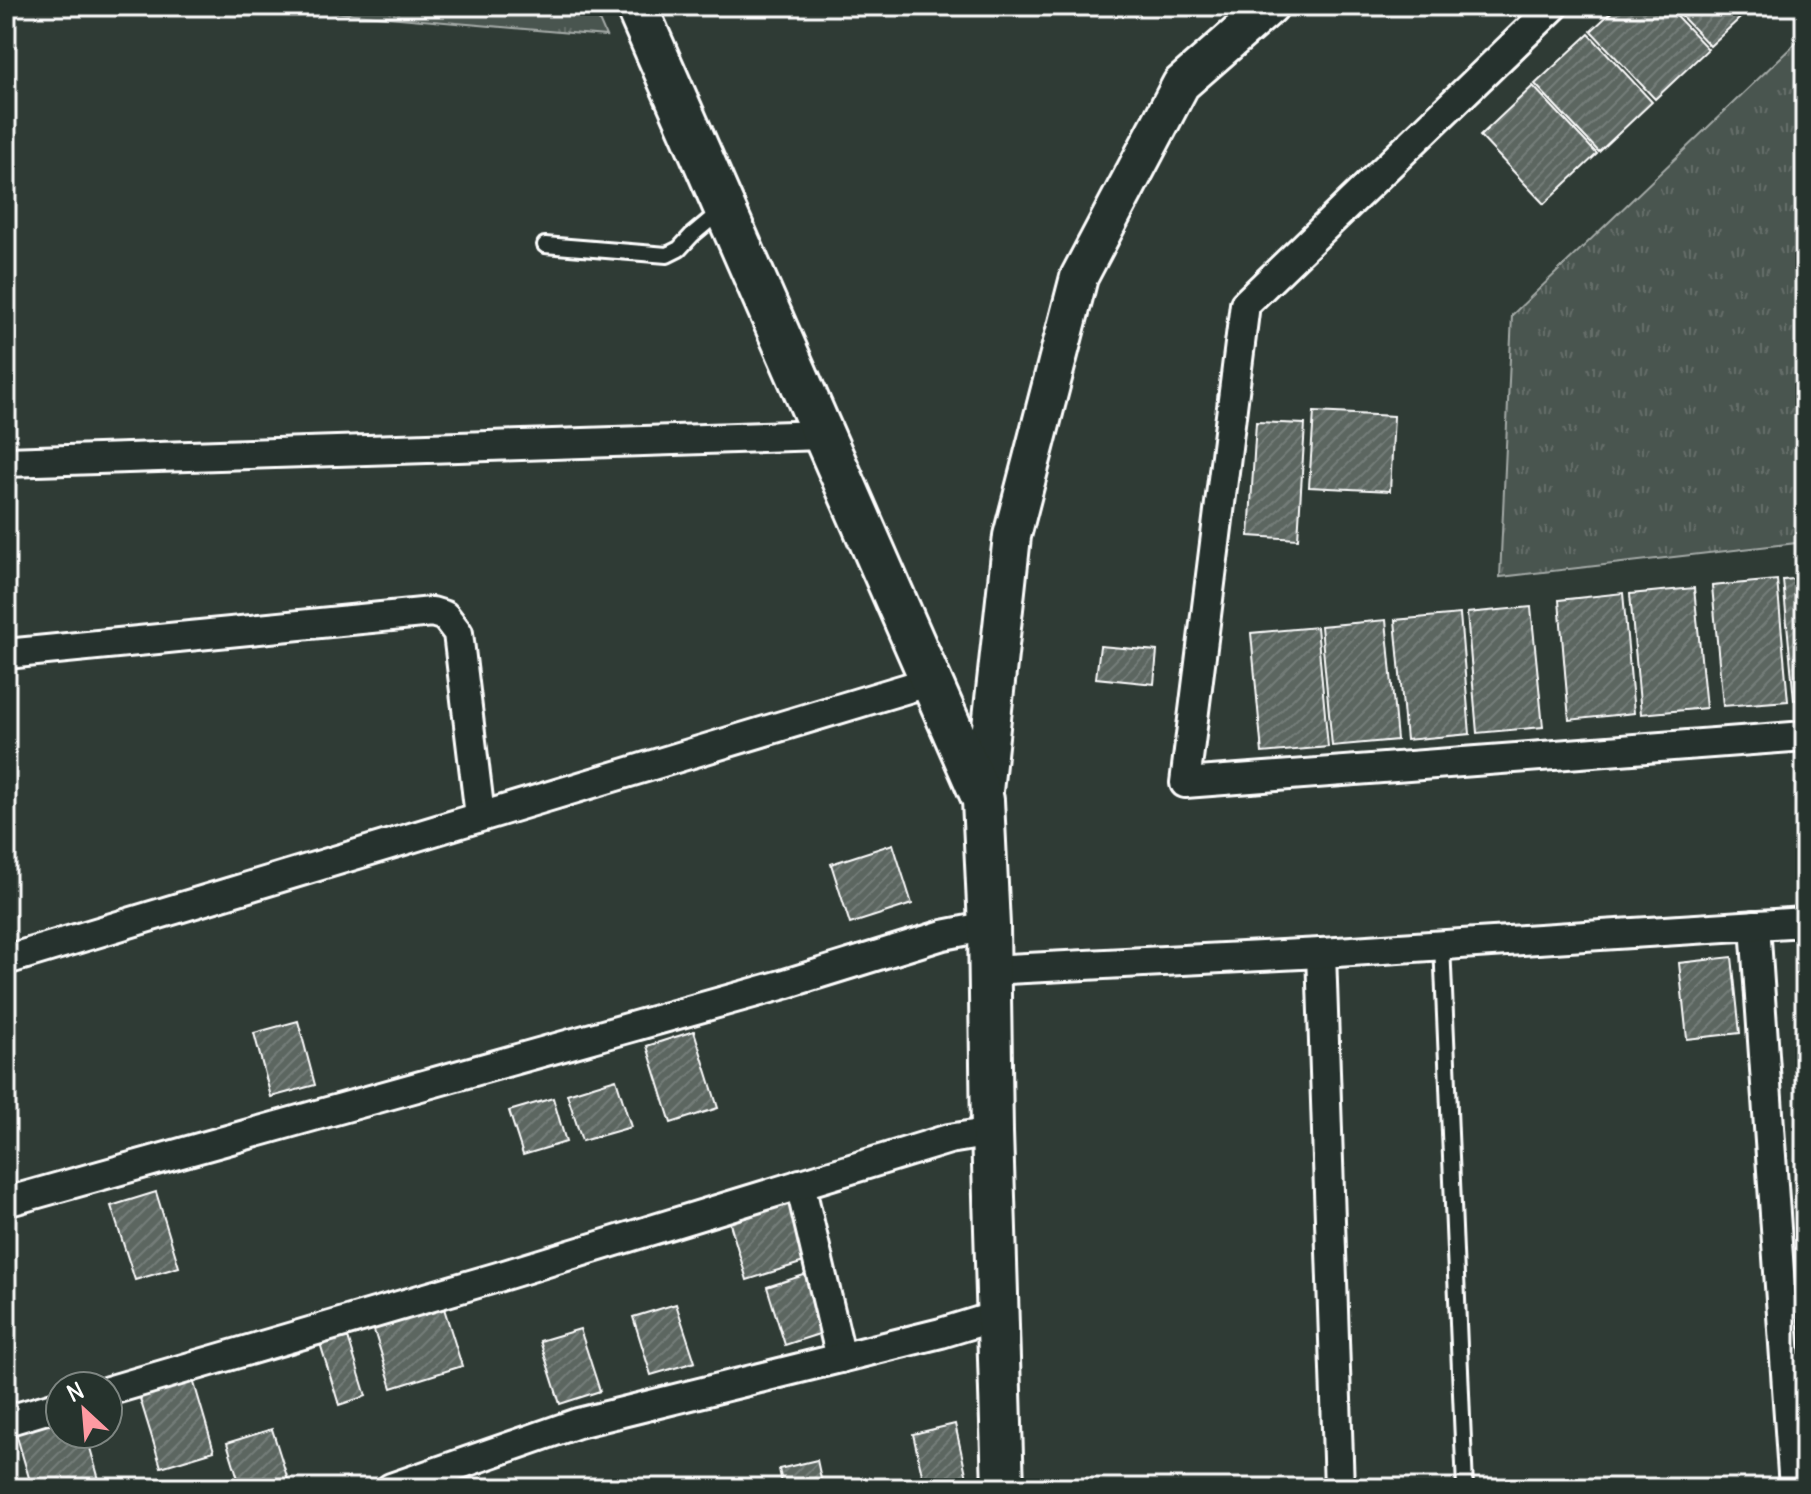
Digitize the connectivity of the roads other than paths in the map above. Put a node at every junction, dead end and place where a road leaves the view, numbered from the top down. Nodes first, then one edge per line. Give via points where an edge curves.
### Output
1 (636, 6) edge
2 (1270, 6) edge
3 (1554, 6) edge
4 (724, 208) junction
5 (545, 245) dead end
6 (823, 435) junction
7 (6, 462) edge
8 (6, 654) edge
9 (931, 681) junction
10 (1805, 736) edge
11 (983, 800) junction
12 (480, 816) junction
13 (1805, 922) edge
14 (1755, 925) junction
15 (989, 926) junction
16 (1442, 944) junction
17 (1321, 953) junction
18 (6, 960) edge
19 (989, 970) junction
20 (992, 1132) junction
21 (800, 1184) junction
22 (6, 1202) edge
23 (997, 1316) junction
24 (841, 1358) junction
25 (124, 1386) edge
26 (44, 1410) edge
27 (6, 1421) edge
28 (391, 1488) edge
29 (1003, 1488) edge
30 (1339, 1488) edge
31 (1465, 1488) edge
32 (1794, 1488) edge

1 - 4 main road
2 - 11 street via 1181,84 1079,277 1012,536
3 - 10 street via 1245,304 1185,783
4 - 5 lane via 667,255
4 - 6 main road
6 - 7 street
6 - 9 main road
8 - 12 street via 432,612 445,616 458,633
9 - 11 main road
9 - 12 street
11 - 15 main road
12 - 18 street
13 - 14 street
14 - 16 street
14 - 32 street
15 - 19 main road
15 - 22 street
16 - 17 street
16 - 31 lane
17 - 19 street
17 - 30 street
19 - 20 main road
20 - 21 street via 949,1139
20 - 23 main road
21 - 24 street
21 - 25 street
23 - 24 street
23 - 29 main road
24 - 28 street via 578,1423
26 - 27 street

